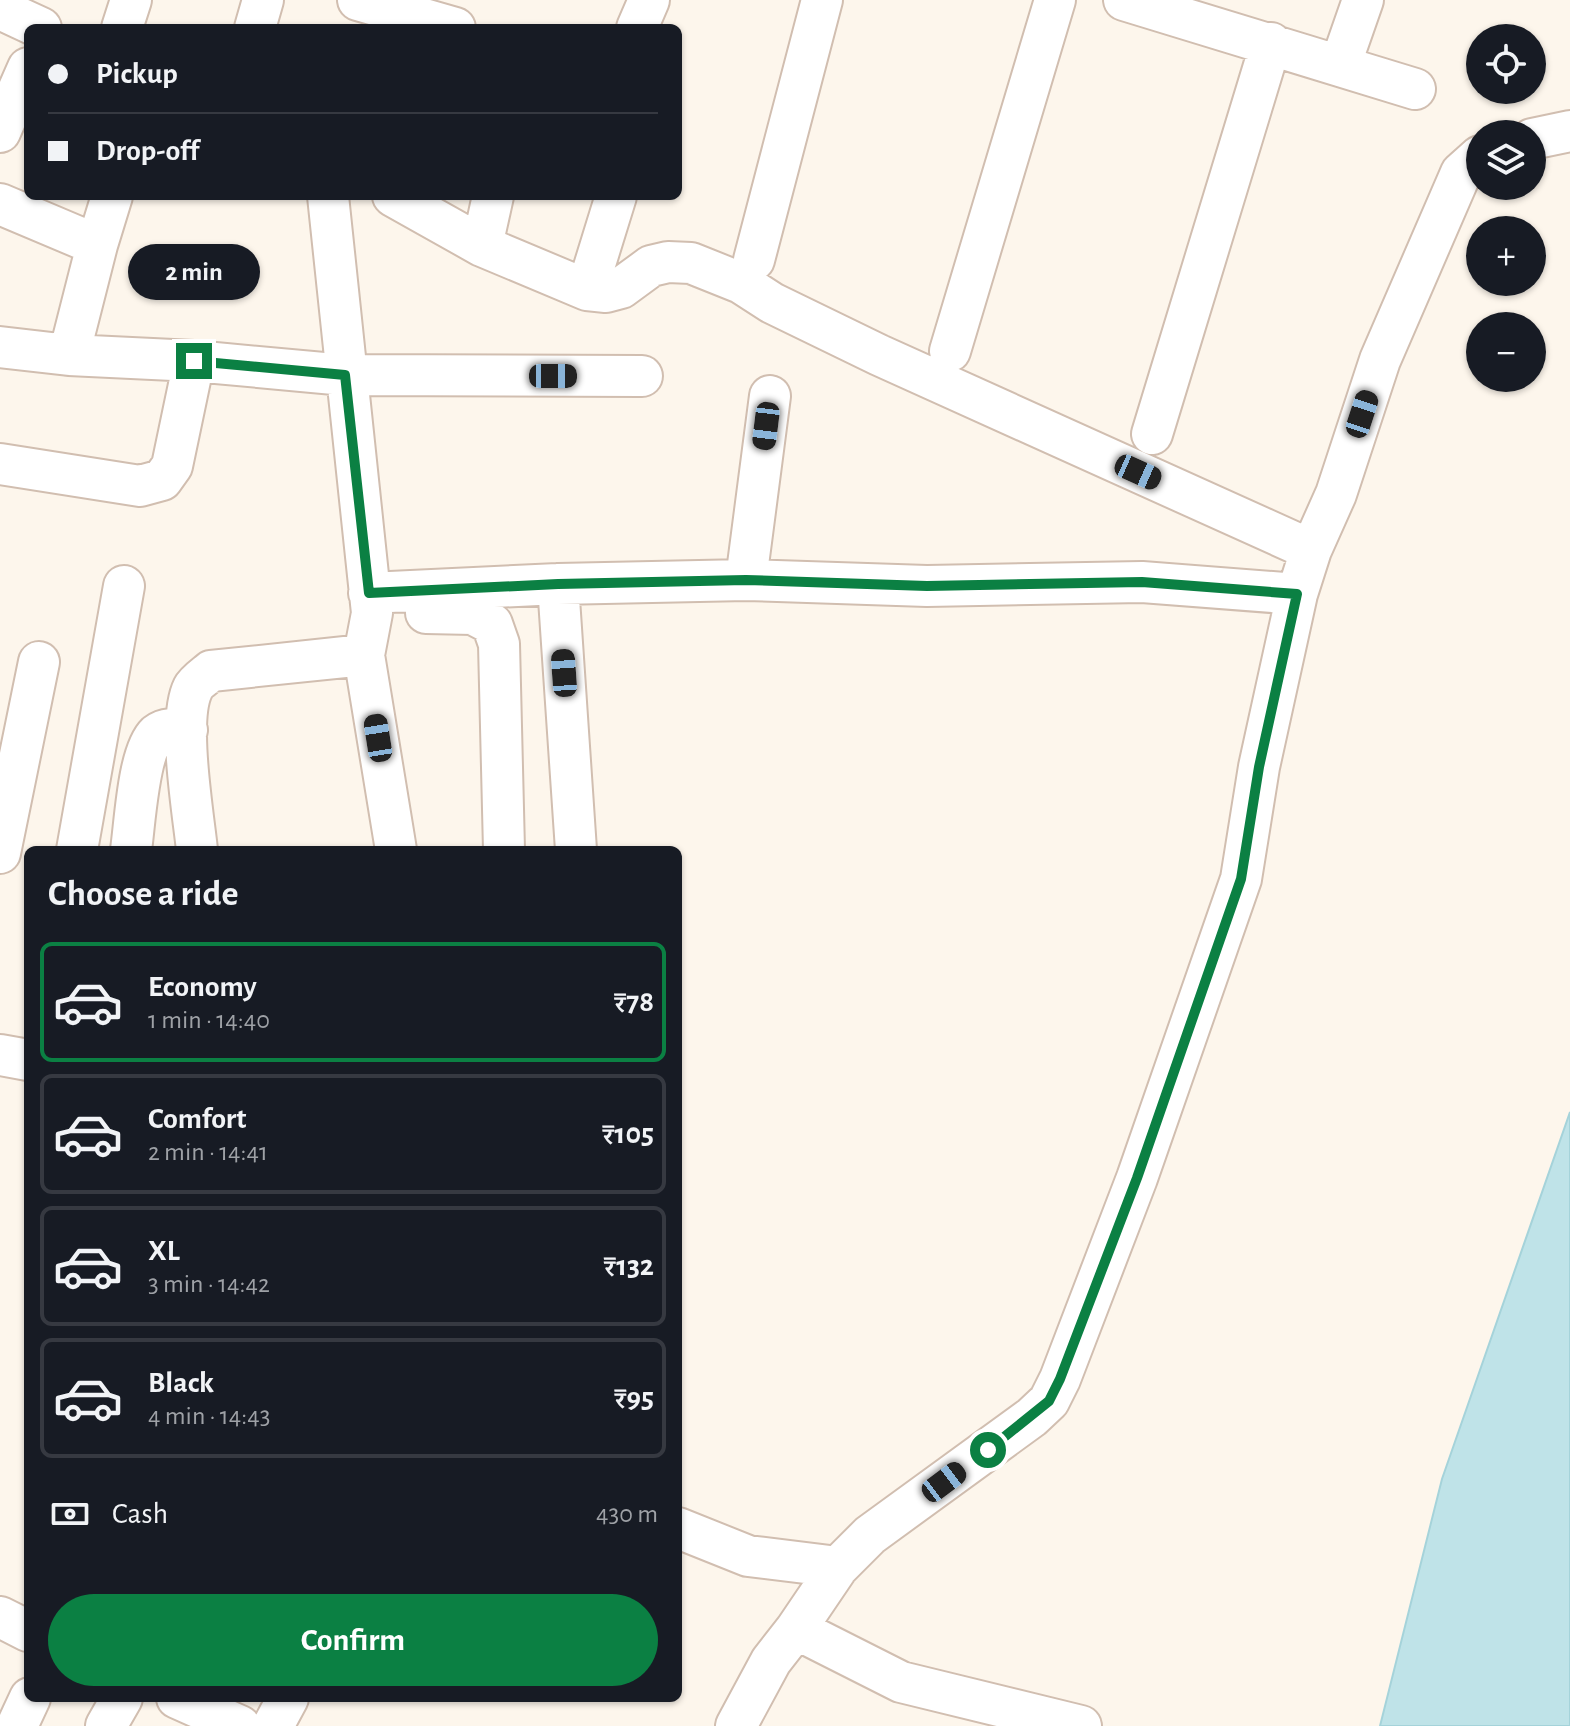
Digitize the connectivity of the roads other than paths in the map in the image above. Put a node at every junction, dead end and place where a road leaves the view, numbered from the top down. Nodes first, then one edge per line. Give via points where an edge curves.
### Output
1 (131, 0) edge
2 (263, 0) edge
3 (358, 0) edge
4 (649, 0) edge
5 (822, 0) edge
6 (1055, 0) edge
7 (1363, 0) edge
8 (1133, 1) edge
9 (418, 15) edge
10 (123, 24) edge
11 (256, 24) edge
12 (444, 24) edge
13 (639, 24) edge
14 (1271, 43) junction
15 (1340, 66) junction
16 (24, 77) edge
17 (1415, 89) dead end
18 (1570, 131) edge
19 (0, 132) edge
20 (1546, 136) edge
21 (1466, 169) edge
22 (111, 200) edge
23 (328, 200) edge
24 (400, 200) edge
25 (492, 200) edge
26 (615, 200) edge
27 (24, 206) edge
28 (97, 245) junction
29 (482, 246) junction
30 (754, 260) dead end
31 (587, 290) junction
32 (0, 347) edge
33 (950, 351) dead end
34 (69, 355) junction
35 (194, 361) junction
36 (345, 375) junction
37 (642, 376) dead end
38 (770, 396) dead end
39 (1152, 434) dead end
40 (0, 464) edge
41 (1311, 550) junction
42 (746, 580) junction
43 (558, 584) junction
44 (124, 586) dead end
45 (1297, 594) junction
46 (371, 603) junction
47 (364, 655) junction
48 (39, 662) dead end
49 (187, 730) junction
50 (78, 846) edge
51 (132, 846) edge
52 (197, 846) edge
53 (395, 846) edge
54 (504, 846) edge
55 (576, 846) edge
56 (0, 853) edge
57 (0, 1055) edge
58 (24, 1059) edge
59 (682, 1530) edge
60 (838, 1567) junction
61 (0, 1617) edge
62 (24, 1629) edge
63 (796, 1629) junction
64 (28, 1702) edge
65 (120, 1702) edge
66 (286, 1702) edge
67 (17, 1726) edge
68 (106, 1726) edge
69 (273, 1726) edge
70 (736, 1726) edge
71 (1081, 1726) edge

1 - 10 street
2 - 11 street
3 - 9 street
4 - 13 street
5 - 30 street
6 - 33 street
7 - 15 street
8 - 14 street
9 - 12 street
14 - 15 street
14 - 39 street
15 - 17 street
16 - 19 street
18 - 20 street
21 - 41 street via 1380,360 1336,494
22 - 28 street
23 - 36 street
24 - 29 street
25 - 29 street
26 - 31 street
27 - 28 street
28 - 34 street
29 - 31 street
31 - 41 street via 621,288 651,266 691,263 741,283 879,355
32 - 34 street
34 - 35 street
35 - 36 street
35 - 40 street via 172,466 162,480 140,486
36 - 37 street
36 - 46 street
38 - 42 street
41 - 45 street
42 - 43 street
42 - 45 street via 927,586 1142,582
43 - 46 street
43 - 55 street
44 - 50 street
45 - 60 street via 1241,879 1060,1379 1049,1401 1032,1417 870,1535
46 - 47 street
46 - 54 street via 473,614 492,624 499,644
47 - 49 street via 211,671 193,686
47 - 53 street
48 - 56 street
49 - 51 street via 170,728 150,743
49 - 52 street
57 - 58 street
59 - 60 street via 748,1556
60 - 63 street
61 - 62 street
63 - 70 street via 771,1661
63 - 71 street via 901,1682
64 - 67 street
65 - 68 street
66 - 69 street

